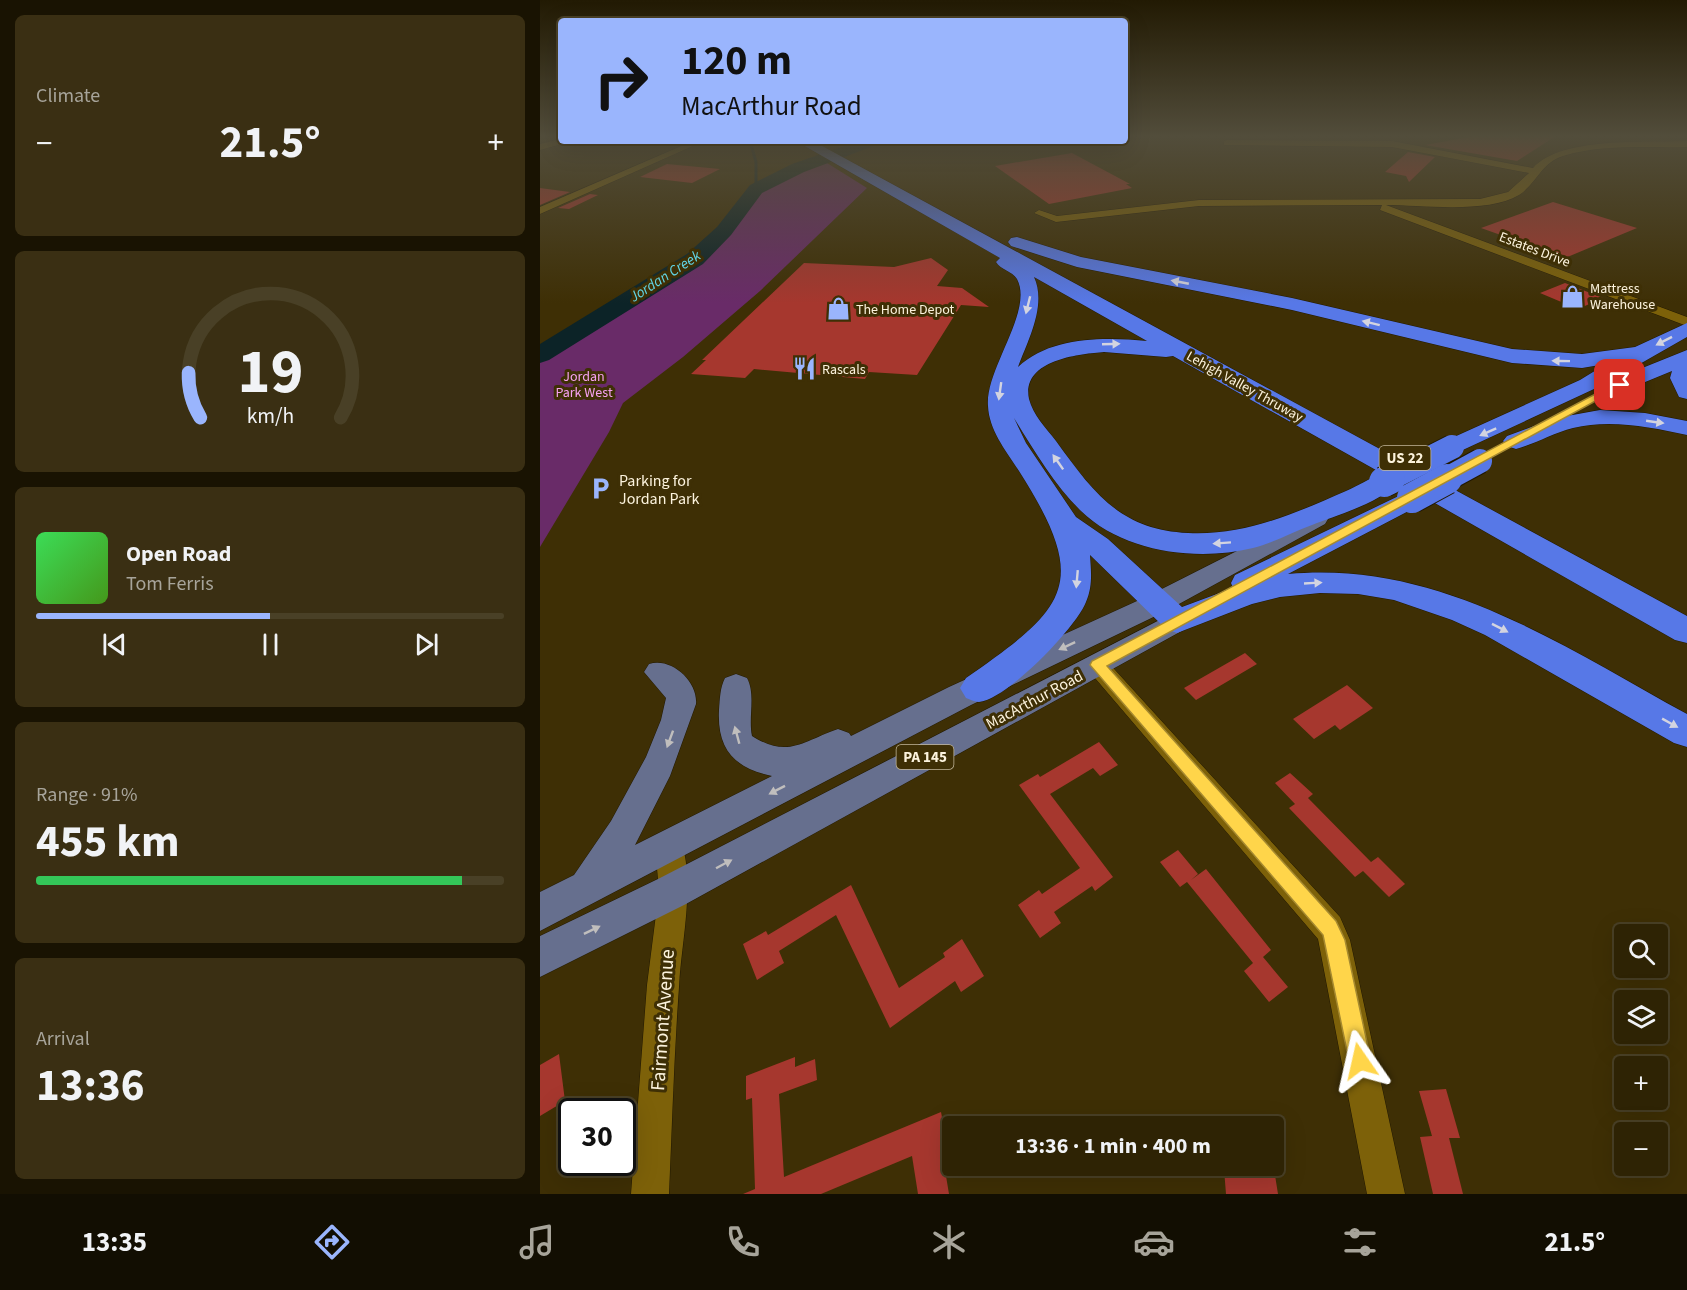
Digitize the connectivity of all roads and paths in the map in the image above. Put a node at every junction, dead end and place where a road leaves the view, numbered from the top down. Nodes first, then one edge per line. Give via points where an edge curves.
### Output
1 (584, 192) edge
2 (898, 192) edge
3 (907, 192) edge
4 (1513, 192) edge
5 (914, 202) junction
6 (1372, 204) junction
7 (540, 211) edge
8 (1039, 213) dead end
9 (982, 229) junction
10 (1687, 322) edge
11 (1687, 329) edge
12 (1640, 353) junction
13 (1687, 359) edge
14 (1235, 381) junction
15 (1611, 381) junction
16 (1687, 392) edge
17 (1687, 414) edge
18 (1687, 428) edge
19 (1516, 441) junction
20 (1356, 497) junction
21 (1065, 523) junction
22 (1687, 610) edge
23 (1167, 612) junction
24 (1687, 631) edge
25 (1097, 665) junction
26 (659, 672) dead end
27 (736, 686) dead end
28 (969, 692) junction
29 (1687, 732) edge
30 (669, 845) junction
31 (587, 887) junction
32 (673, 891) junction
33 (540, 912) edge
34 (540, 957) edge
35 (650, 1194) edge
36 (1386, 1194) edge

1 - 7 street
2 - 5 highway, Lehigh Valley Thruway / US 22
3 - 9 highway, Lehigh Valley Thruway / US 22
4 - 6 street via 1492,200 1456,204
5 - 14 highway, Lehigh Valley Thruway / US 22
5 -> 21 highway via 1023,273 1028,283 1030,300 1004,372 999,401 1012,439
6 - 8 street via 1199,203 1056,219
6 - 10 street, Estates Drive
12 -> 9 highway via 1568,361 1500,354 1292,304 1077,262
9 - 22 highway, Lehigh Valley Thruway / US 22
11 -> 12 highway, MacArthur Road / PA 145
12 - 15 highway, MacArthur Road / PA 145
13 - 15 highway, MacArthur Road / PA 145
13 - 16 highway via 1681,378
20 -> 14 highway via 1250,539 1233,542 1183,543 1137,533 1102,515 1078,491 1025,416 1017,392 1027,371 1045,358 1109,344 1140,345 1170,352
14 - 24 highway, Lehigh Valley Thruway / US 22
15 - 17 highway
15 - 19 highway, MacArthur Road / PA 145
15 -> 20 highway, MacArthur Road / PA 145, bridge via 1452,447
19 -> 18 highway via 1573,420 1640,420
19 - 23 highway, MacArthur Road / PA 145, bridge via 1412,498
20 - 23 main road, MacArthur Road / PA 145
21 - 23 highway via 1098,546
21 -> 28 highway via 1077,562 1074,597 1047,635
23 - 25 main road, MacArthur Road / PA 145
23 -> 28 main road, MacArthur Road / PA 145
23 -> 29 highway via 1296,584 1352,583 1408,591 1444,602 1499,627
32 -> 25 main road, MacArthur Road / PA 145
25 - 36 street via 1329,928 1335,940
26 -> 31 main road via 681,692 682,704 645,797
28 -> 27 main road via 788,761 770,762 738,744 734,724
28 -> 30 main road, MacArthur Road / PA 145
30 - 31 main road, MacArthur Road / PA 145
30 - 32 street, Fairmont Avenue
31 - 33 main road, MacArthur Road / PA 145
34 -> 32 main road, MacArthur Road / PA 145
32 - 35 street, Fairmont Avenue

